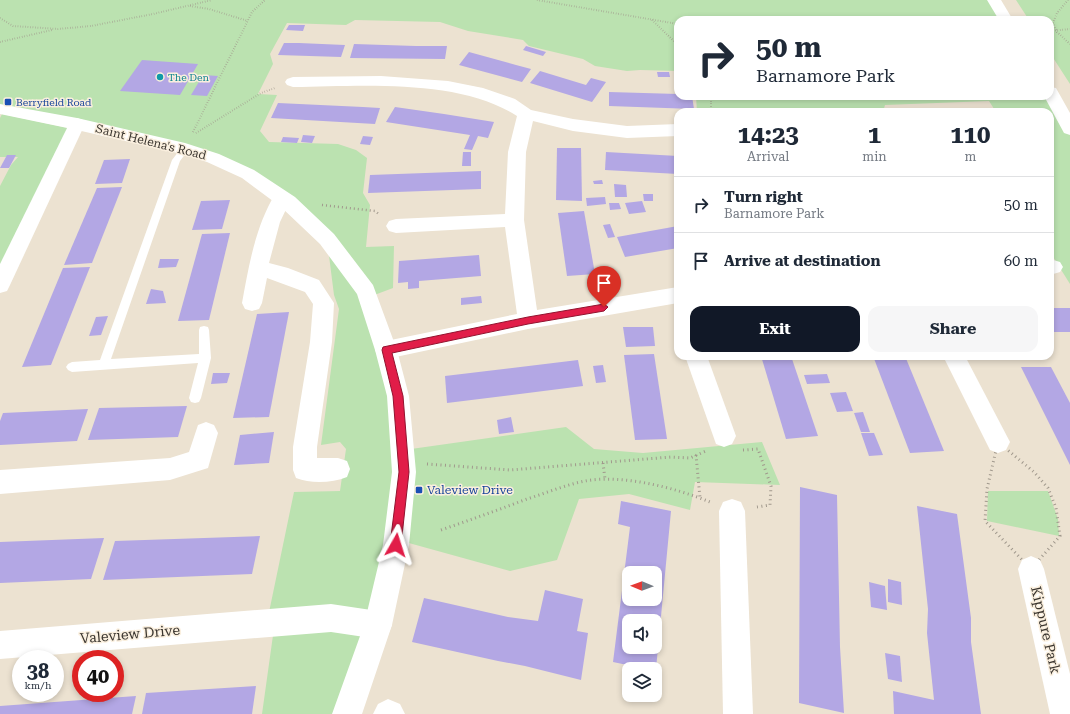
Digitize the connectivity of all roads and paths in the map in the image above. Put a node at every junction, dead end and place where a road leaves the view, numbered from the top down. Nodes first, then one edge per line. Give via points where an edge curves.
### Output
1 (212, 0) edge
2 (265, 0) edge
3 (537, 0) edge
4 (994, 0) edge
5 (1068, 0) edge
6 (188, 6) junction
7 (1004, 16) edge
8 (0, 18) edge
9 (1054, 18) edge
10 (652, 20) junction
11 (248, 21) junction
12 (674, 23) edge
13 (1054, 28) edge
14 (58, 29) junction
15 (1070, 29) edge
16 (1056, 31) junction
17 (674, 41) edge
18 (0, 42) edge
19 (1070, 44) edge
20 (293, 82) joint
21 (1054, 99) edge
22 (0, 109) edge
23 (526, 114) junction
24 (77, 124) junction
25 (1070, 129) edge
26 (674, 130) edge
27 (184, 149) junction
28 (285, 201) junction
29 (514, 220) junction
30 (396, 226) joint
31 (260, 269) junction
32 (0, 285) edge
33 (674, 298) edge
34 (252, 303) dead end
35 (528, 320) junction
36 (204, 330) dead end
37 (386, 350) junction
38 (205, 358) junction
39 (697, 360) edge
40 (956, 360) edge
41 (104, 364) junction
42 (72, 367) dead end
43 (195, 398) dead end
44 (206, 433) dead end
45 (998, 442) junction
46 (717, 444) joint
47 (742, 450) dead end
48 (696, 455) junction
49 (403, 460) junction
50 (602, 463) junction
51 (338, 469) dead end
52 (605, 479) junction
53 (0, 482) edge
54 (700, 498) junction
55 (732, 511) junction
56 (441, 530) dead end
57 (1032, 569) junction
58 (378, 625) junction
59 (0, 645) edge
60 (347, 714) edge
61 (738, 714) edge
62 (1065, 714) edge

1 - 6 path
2 - 11 path via 252,12
3 - 10 path
4 - 7 street
5 - 9 path
6 - 11 path via 209,9
6 - 14 path via 99,24
8 - 14 path via 13,26
10 - 12 path
10 - 17 path
11 - 20 path via 191,136 261,93
13 - 16 path
14 - 18 path
15 - 16 path
16 - 19 path
20 - 23 street via 381,81 448,86 482,93 508,103
21 - 25 street
22 - 24 street, Saint Helena's Road
23 - 26 street via 573,125 627,132
23 - 29 street via 517,152
24 - 27 street, Saint Helena's Road
24 - 32 street
27 - 28 street, Saint Helena's Road via 213,158 248,174
27 - 41 lane via 176,160
28 - 30 path via 375,212
28 - 31 street via 274,211
28 - 37 street, Saint Helena's Road via 327,239 366,291
29 - 30 street
29 - 35 street
31 - 34 street
31 - 51 street via 312,286 324,303 304,470
33 - 35 street
35 - 37 street
36 - 38 lane
37 - 49 street, Saint Helena's Road via 398,396
38 - 41 lane
38 - 43 lane
39 - 46 street
40 - 45 street
41 - 42 lane
44 - 53 street via 199,460 170,469
45 - 57 path via 987,489 985,521
45 - 57 path via 1046,484 1053,500 1060,536
46 - 48 path
47 - 55 path via 758,449 772,486 770,506
48 - 50 path via 690,458 671,457
48 - 54 path
49 - 50 path via 441,466 510,470
49 - 58 street, Saint Helena's Road via 396,545
50 - 52 path
52 - 54 path via 686,492
52 - 56 path via 585,481 556,489
54 - 55 path
55 - 61 street
57 - 62 street, Kippure Park
58 - 59 street, Valeview Drive via 331,618
58 - 60 street, Saint Helena's Road

